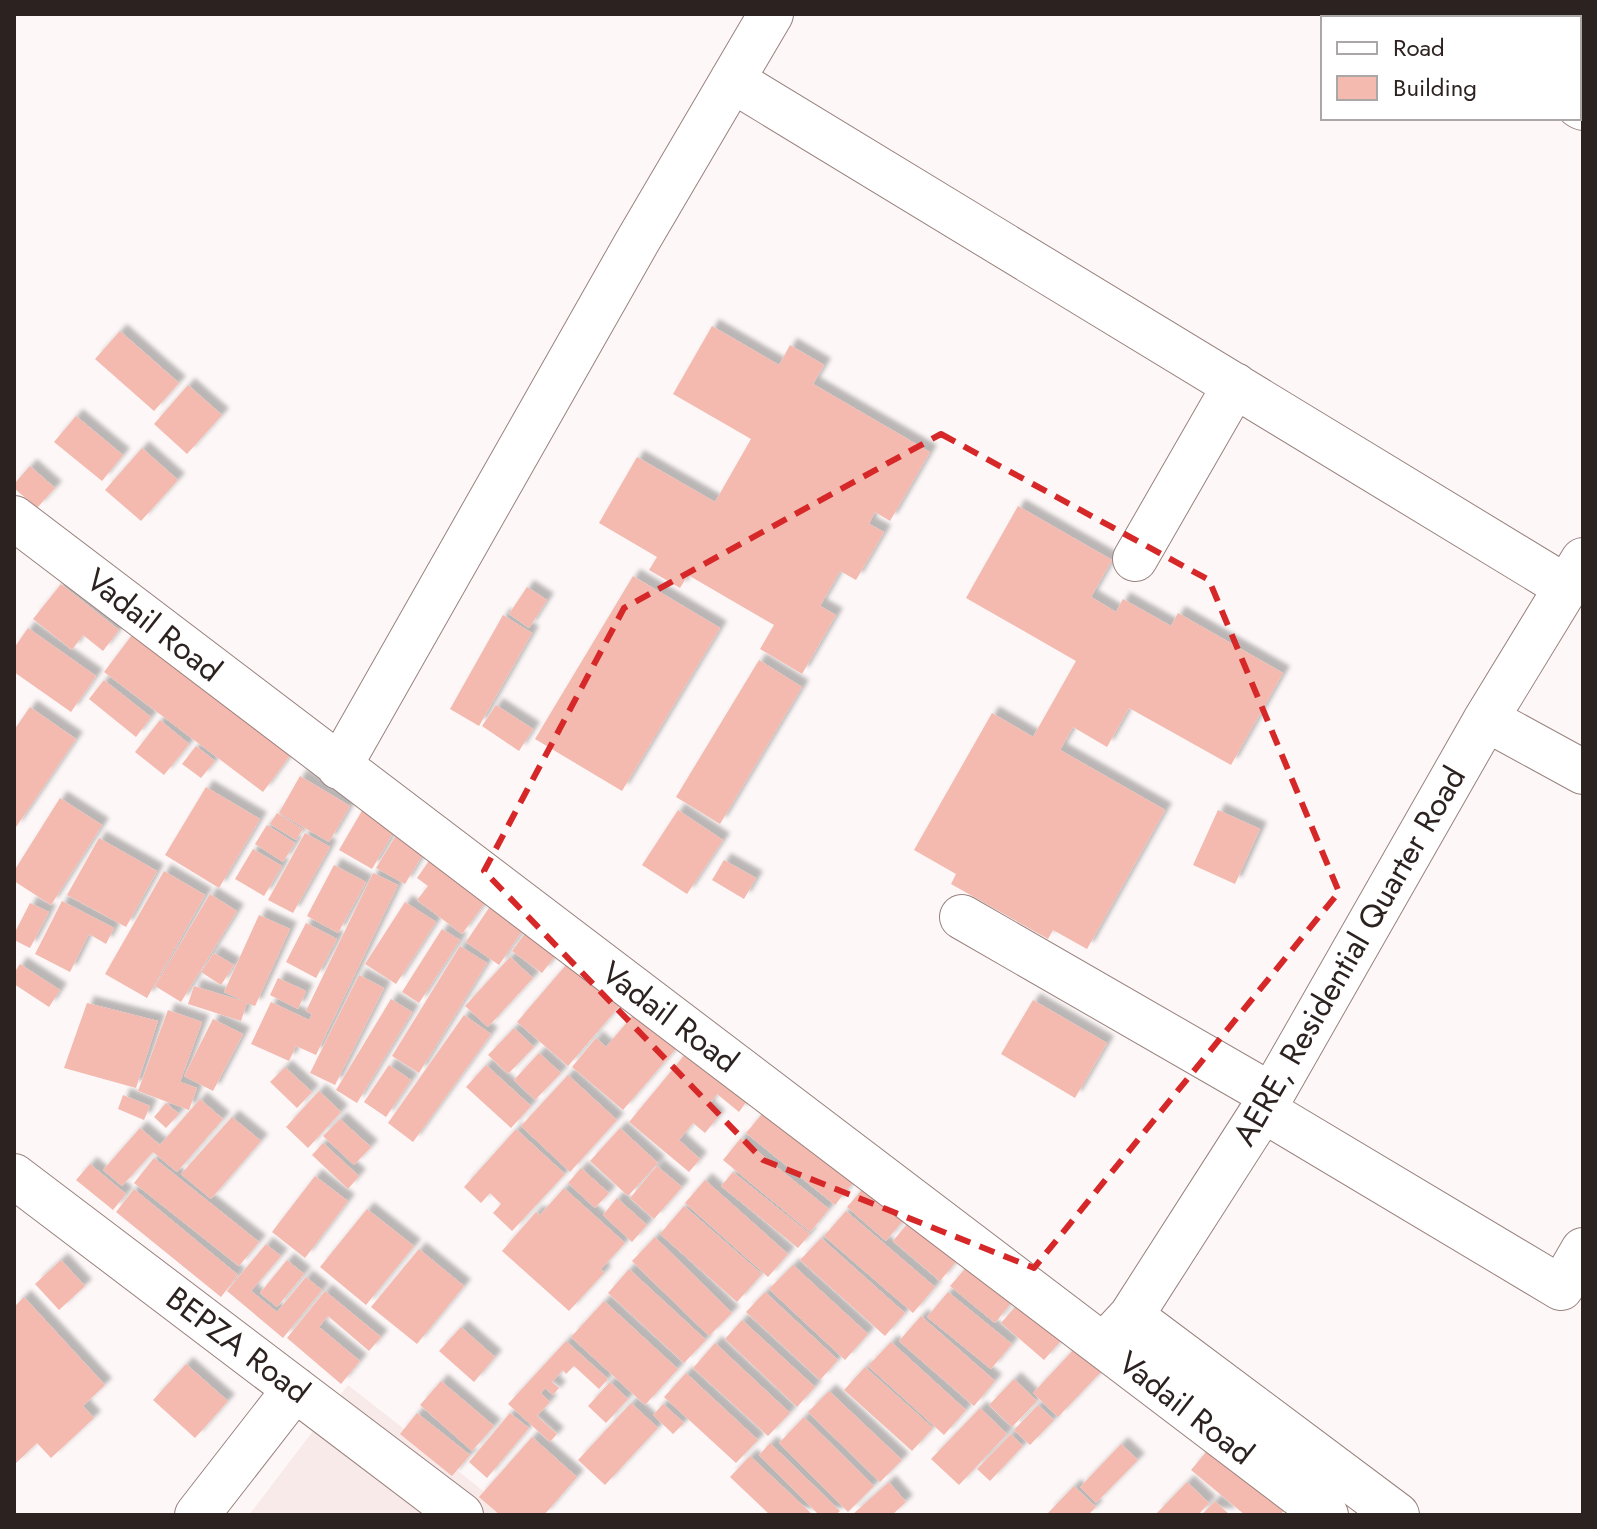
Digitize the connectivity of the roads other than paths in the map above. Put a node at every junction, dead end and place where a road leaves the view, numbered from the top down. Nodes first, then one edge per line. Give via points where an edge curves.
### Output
1 (771, 14) edge
2 (732, 80) junction
3 (1235, 385) junction
4 (14, 518) edge
5 (1135, 559) dead end
6 (1574, 573) edge
7 (1486, 719) junction
8 (339, 767) junction
9 (1583, 772) edge
10 (962, 917) dead end
11 (1267, 1102) junction
12 (15, 1177) edge
13 (1583, 1250) edge
14 (1117, 1330) junction
15 (295, 1389) junction
16 (197, 1515) edge
17 (461, 1515) edge
18 (1326, 1515) edge
19 (1397, 1515) edge

1 - 2 street
2 - 3 street
2 - 8 street
3 - 5 street
3 - 6 street
4 - 8 street, Vadail Road
6 - 7 street, AERE, Residential Quarter Road
7 - 9 street
7 - 11 street, AERE, Residential Quarter Road
8 - 14 street, Vadail Road
10 - 11 street
11 - 13 street via 1561,1288
11 - 14 street, AERE, Residential Quarter Road
12 - 15 street, BEPZA Road
14 - 18 street, Vadail Road
14 - 19 street
15 - 16 street
15 - 17 street, BEPZA Road

